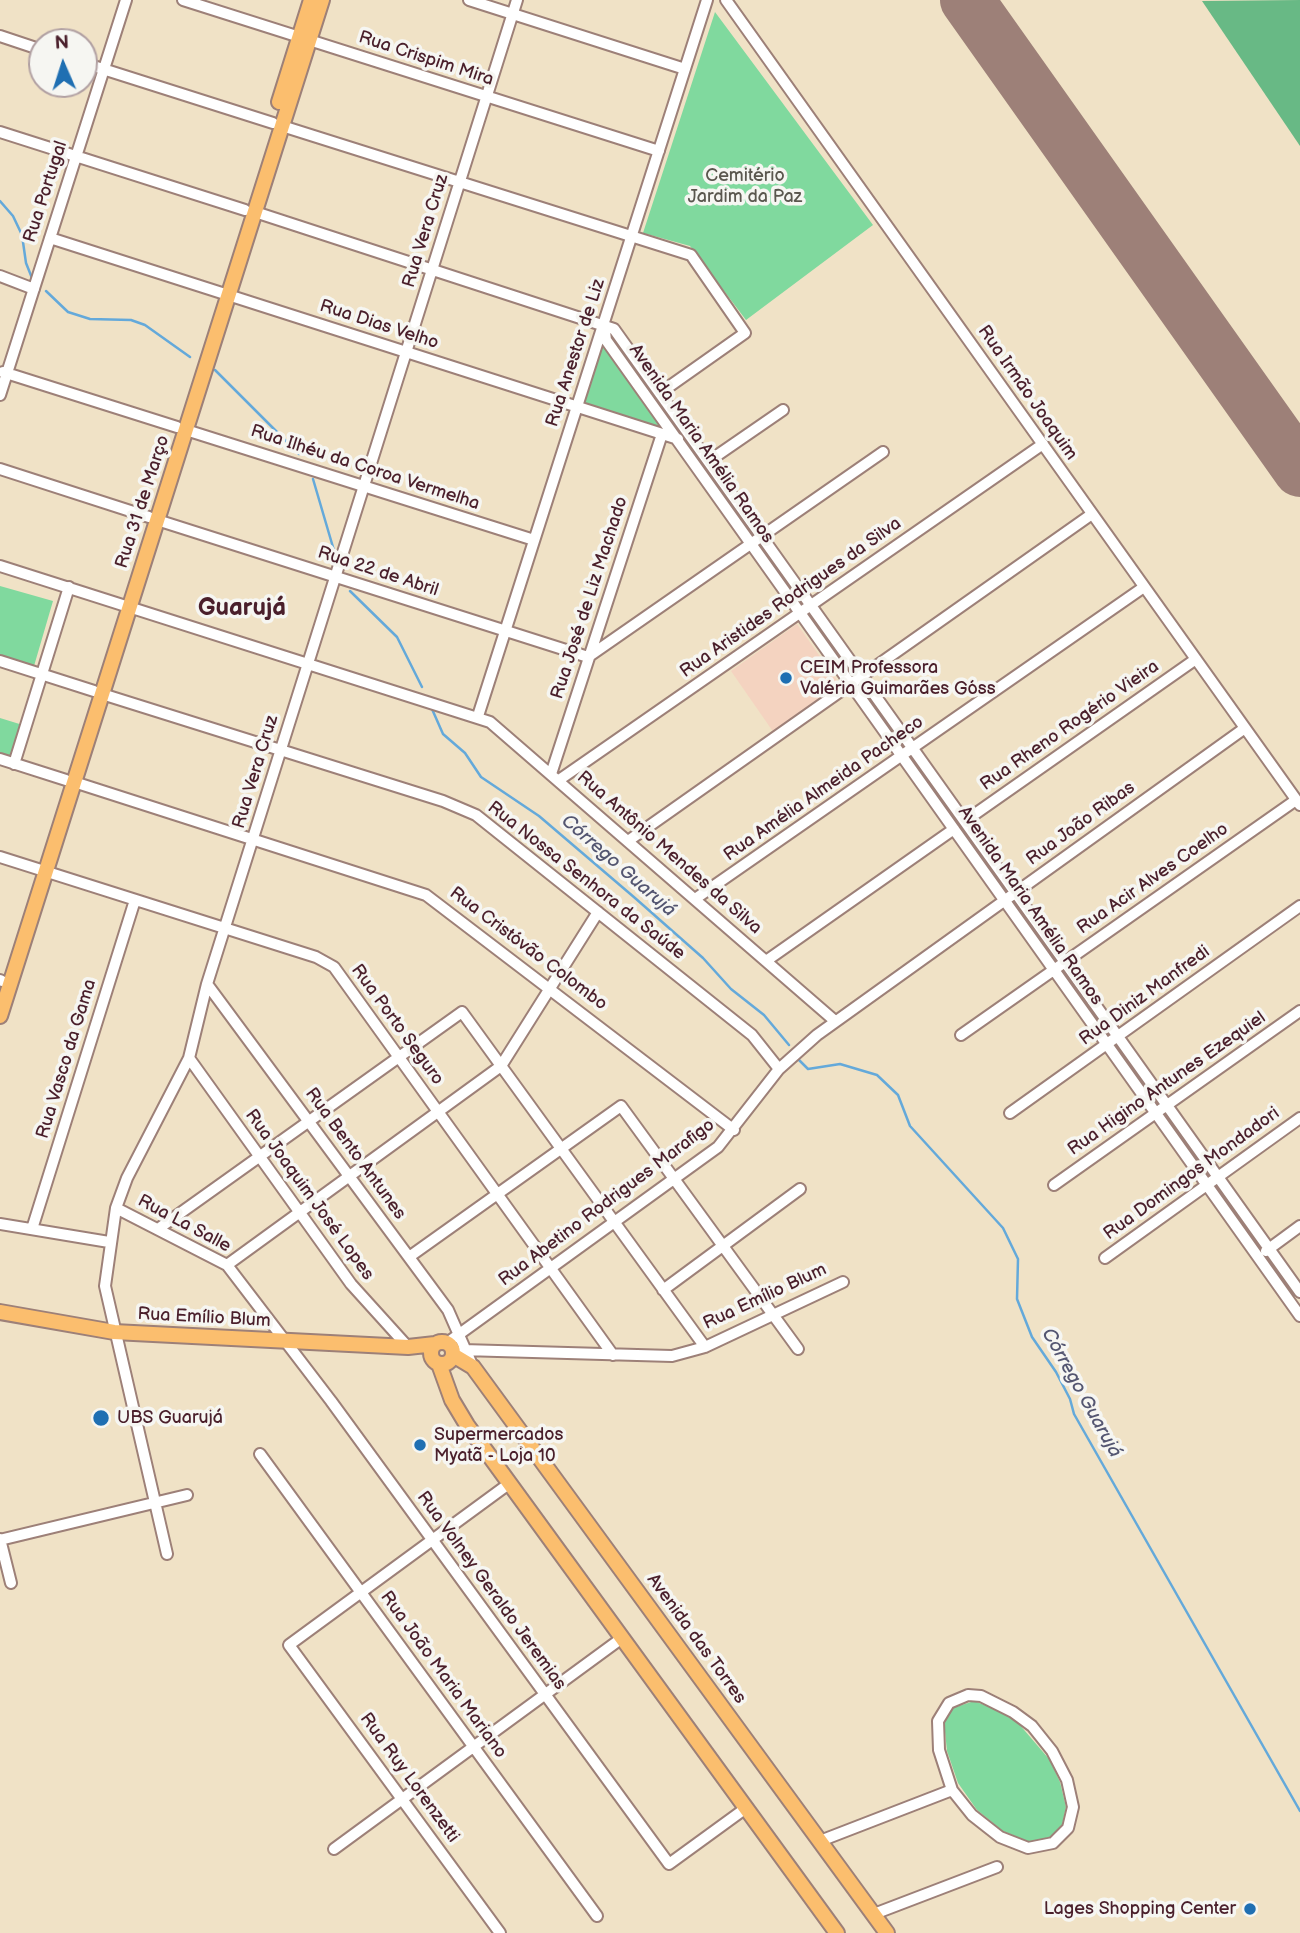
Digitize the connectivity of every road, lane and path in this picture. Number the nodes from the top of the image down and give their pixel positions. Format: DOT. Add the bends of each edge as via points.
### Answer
graph roads {
  1 [pos="125,0"];
  2 [pos="183,0"];
  3 [pos="312,0"];
  4 [pos="322,0"];
  5 [pos="469,0"];
  6 [pos="517,0"];
  7 [pos="707,0"];
  8 [pos="726,0"];
  9 [pos="512,14"];
  10 [pos="0,36"];
  11 [pos="304,39"];
  12 [pos="28,45"];
  13 [pos="98,67"];
  14 [pos="104,69"];
  15 [pos="685,69"];
  16 [pos="486,96"];
  17 [pos="277,124"];
  18 [pos="0,132"];
  19 [pos="659,151"];
  20 [pos="76,156"];
  21 [pos="459,182"];
  22 [pos="250,211"];
  23 [pos="631,236"];
  24 [pos="50,238"];
  25 [pos="432,269"];
  26 [pos="0,276"];
  27 [pos="34,289"];
  28 [pos="224,294"];
  29 [pos="604,323"];
  30 [pos="406,352"];
  31 [pos="3,372"];
  32 [pos="660,393"];
  33 [pos="0,395"];
  34 [pos="577,407"];
  35 [pos="783,410"];
  36 [pos="181,429"];
  37 [pos="662,434"];
  38 [pos="676,438"];
  39 [pos="1042,444"];
  40 [pos="697,445"];
  41 [pos="883,452"];
  42 [pos="709,461"];
  43 [pos="0,469"];
  44 [pos="364,486"];
  45 [pos="1093,514"];
  46 [pos="153,518"];
  47 [pos="762,536"];
  48 [pos="534,540"];
  49 [pos="751,544"];
  50 [pos="0,566"];
  51 [pos="335,576"];
  52 [pos="69,587"];
  53 [pos="1144,587"];
  54 [pos="125,605"];
  55 [pos="811,605"];
  56 [pos="800,613"];
  57 [pos="505,631"];
  58 [pos="588,657"];
  59 [pos="1196,659"];
  60 [pos="0,662"];
  61 [pos="308,663"];
  62 [pos="42,675"];
  63 [pos="862,676"];
  64 [pos="850,684"];
  65 [pos="98,692"];
  66 [pos="478,716"];
  67 [pos="1245,728"];
  68 [pos="913,748"];
  69 [pos="281,750"];
  70 [pos="902,756"];
  71 [pos="0,759"];
  72 [pos="15,764"];
  73 [pos="555,777"];
  74 [pos="70,781"];
  75 [pos="1298,803"];
  76 [pos="965,821"];
  77 [pos="954,829"];
  78 [pos="253,839"];
  79 [pos="628,841"];
  80 [pos="0,858"];
  81 [pos="42,870"];
  82 [pos="1015,892"];
  83 [pos="695,899"];
  84 [pos="135,900"];
  85 [pos="1004,900"];
  86 [pos="1300,906"];
  87 [pos="598,912"];
  88 [pos="225,928"];
  89 [pos="766,961"];
  90 [pos="1065,962"];
  91 [pos="1054,970"];
  92 [pos="1,983"];
  93 [pos="207,984"];
  94 [pos="550,988"];
  95 [pos="1300,1011"];
  96 [pos="0,1016"];
  97 [pos="835,1021"];
  98 [pos="961,1035"];
  99 [pos="1118,1036"];
  100 [pos="1107,1044"];
  101 [pos="399,1056"];
  102 [pos="188,1058"];
  103 [pos="501,1066"];
  104 [pos="779,1069"];
  105 [pos="1167,1105"];
  106 [pos="438,1112"];
  107 [pos="1010,1113"];
  108 [pos="1156,1113"];
  109 [pos="1300,1118"];
  110 [pos="309,1121"];
  111 [pos="734,1130"];
  112 [pos="561,1149"];
  113 [pos="259,1157"];
  114 [pos="349,1176"];
  115 [pos="1218,1177"];
  116 [pos="673,1178"];
  117 [pos="1054,1185"];
  118 [pos="1207,1185"];
  119 [pos="800,1189"];
  120 [pos="497,1194"];
  121 [pos="116,1208"];
  122 [pos="299,1213"];
  123 [pos="613,1221"];
  124 [pos="0,1224"];
  125 [pos="1300,1226"];
  126 [pos="32,1229"];
  127 [pos="158,1229"];
  128 [pos="109,1242"];
  129 [pos="723,1246"];
  130 [pos="1269,1248"];
  131 [pos="1258,1256"];
  132 [pos="409,1257"];
  133 [pos="1105,1258"];
  134 [pos="227,1265"];
  135 [pos="549,1267"];
  136 [pos="844,1282"];
  137 [pos="663,1290"];
  138 [pos="1300,1292"];
  139 [pos="0,1312"];
  140 [pos="773,1315"];
  141 [pos="1300,1316"];
  142 [pos="114,1332"];
  143 [pos="283,1341"];
  144 [pos="705,1347"];
  145 [pos="408,1348"];
  146 [pos="448,1349"];
  147 [pos="798,1349"];
  148 [pos="613,1355"];
  149 [pos="260,1454"];
  150 [pos="510,1483"];
  151 [pos="187,1495"];
  152 [pos="154,1503"];
  153 [pos="0,1540"];
  154 [pos="432,1540"];
  155 [pos="167,1554"];
  156 [pos="11,1583"];
  157 [pos="361,1592"];
  158 [pos="622,1638"];
  159 [pos="545,1694"];
  160 [pos="473,1747"];
  161 [pos="952,1790"];
  162 [pos="402,1799"];
  163 [pos="746,1808"];
  164 [pos="820,1842"];
  165 [pos="334,1849"];
  166 [pos="997,1867"];
  167 [pos="874,1914"];
  168 [pos="597,1916"];
  169 [pos="500,1933"];
  170 [pos="837,1933"];
  171 [pos="887,1933"];
  1 -- 14 [label="street, Rua Portugal"];
  2 -- 11 [label="street, Rua Crispim Mira"];
  3 -- 11 [label="main road, Rua 31 de Março"];
  4 -- 11 [label="main road, Rua 31 de Março"];
  5 -- 9 [label="street"];
  6 -- 9 [label="street, Rua Vera Cruz"];
  7 -- 15 [label="street, Rua Anestor de Liz"];
  8 -- 39 [label="street, Rua Irmão Joaquim"];
  9 -- 15 [label="street"];
  9 -- 16 [label="street, Rua Vera Cruz"];
  10 -- 12 [label="street"];
  11 -- 16 [label="street, Rua Crispim Mira"];
  11 -- 17 [label="main road, Rua 31 de Março"];
  13 -- 14 [label="street"];
  14 -- 17 [label="street"];
  14 -- 20 [label="street, Rua Portugal"];
  15 -- 19 [label="street, Rua Anestor de Liz"];
  16 -- 19 [label="street, Rua Crispim Mira"];
  16 -- 21 [label="street, Rua Vera Cruz"];
  17 -- 21 [label="street"];
  17 -- 22 [label="main road, Rua 31 de Março"];
  18 -- 20 [label="street"];
  19 -- 23 [label="street, Rua Anestor de Liz"];
  20 -- 22 [label="street"];
  20 -- 24 [label="street, Rua Portugal"];
  21 -- 23 [label="street"];
  21 -- 25 [label="street, Rua Vera Cruz"];
  22 -- 25 [label="street"];
  22 -- 28 [label="main road, Rua 31 de Março"];
  23 -- 29 [label="street, Rua Anestor de Liz"];
  23 -- 32 [label="street" via="691,255 745,333"];
  24 -- 27 [label="street, Rua Portugal"];
  24 -- 28 [label="street, Rua Dias Velho"];
  25 -- 29 [label="street"];
  25 -- 30 [label="street, Rua Vera Cruz"];
  26 -- 27 [label="street"];
  27 -- 31 [label="street, Rua Portugal"];
  28 -- 30 [label="street, Rua Dias Velho"];
  28 -- 36 [label="main road, Rua 31 de Março"];
  29 -- 32 [label="street, Avenida Maria Amélia Ramos" via="614,329"];
  29 -- 34 [label="street, Rua Anestor de Liz"];
  29 -- 38 [label="street, Avenida Maria Amélia Ramos" via="606,340"];
  30 -- 34 [label="street, Rua Dias Velho"];
  30 -- 44 [label="street, Rua Vera Cruz"];
  31 -- 33 [label="street, Rua Portugal"];
  31 -- 36 [label="street, Rua Ilhéu da Coroa Vermelha"];
  32 -- 40 [label="street, Avenida Maria Amélia Ramos"];
  34 -- 37 [label="street, Rua Dias Velho"];
  34 -- 48 [label="street, Rua Anestor de Liz"];
  35 -- 42 [label="street"];
  36 -- 44 [label="street, Rua Ilhéu da Coroa Vermelha"];
  36 -- 46 [label="main road, Rua 31 de Março"];
  37 -- 38 [label="street, Rua Dias Velho"];
  37 -- 58 [label="street, Rua José de Liz Machado"];
  38 -- 40 [label="street, Rua Dias Velho"];
  38 -- 49 [label="street, Avenida Maria Amélia Ramos"];
  39 -- 45 [label="street, Rua Irmão Joaquim"];
  39 -- 55 [label="street, Rua Aristides Rodrigues da Silva"];
  40 -- 42 [label="street, Avenida Maria Amélia Ramos"];
  41 -- 47 [label="street"];
  42 -- 47 [label="street, Avenida Maria Amélia Ramos"];
  43 -- 46 [label="street, Rua 22 de Abril"];
  44 -- 48 [label="street, Rua Ilhéu da Coroa Vermelha"];
  44 -- 51 [label="street, Rua Vera Cruz"];
  45 -- 53 [label="street, Rua Irmão Joaquim"];
  45 -- 63 [label="street"];
  46 -- 51 [label="street, Rua 22 de Abril"];
  46 -- 54 [label="main road, Rua 31 de Março"];
  47 -- 49 [label="street"];
  47 -- 55 [label="street, Avenida Maria Amélia Ramos"];
  48 -- 57 [label="street, Rua Anestor de Liz"];
  49 -- 56 [label="street, Avenida Maria Amélia Ramos"];
  49 -- 58 [label="street"];
  50 -- 52 [label="street, Rua Antônio Mendes da Silva"];
  51 -- 57 [label="street, Rua 22 de Abril"];
  51 -- 61 [label="street, Rua Vera Cruz"];
  52 -- 54 [label="street, Rua Antônio Mendes da Silva"];
  52 -- 62 [label="street"];
  53 -- 59 [label="street, Rua Irmão Joaquim"];
  53 -- 68 [label="street, Rua Amélia Almeida Pacheco"];
  54 -- 61 [label="street, Rua Antônio Mendes da Silva"];
  54 -- 65 [label="main road, Rua 31 de Março"];
  55 -- 56 [label="street, Rua Aristides Rodrigues da Silva"];
  55 -- 63 [label="street, Avenida Maria Amélia Ramos"];
  56 -- 64 [label="street, Avenida Maria Amélia Ramos"];
  56 -- 73 [label="street, Rua Aristides Rodrigues da Silva"];
  57 -- 58 [label="street, Rua 22 de Abril"];
  57 -- 66 [label="street, Rua Anestor de Liz"];
  58 -- 73 [label="street, Rua José de Liz Machado"];
  59 -- 67 [label="street, Rua Irmão Joaquim"];
  59 -- 76 [label="street, Rua Rheno Rogério Vieira"];
  60 -- 62 [label="street, Rua Nossa Senhora da Saúde"];
  61 -- 66 [label="street, Rua Antônio Mendes da Silva"];
  61 -- 69 [label="street, Rua Vera Cruz"];
  62 -- 65 [label="street, Rua Nossa Senhora da Saúde"];
  62 -- 72 [label="street"];
  63 -- 64 [label="street"];
  63 -- 68 [label="street, Avenida Maria Amélia Ramos"];
  64 -- 70 [label="street, Avenida Maria Amélia Ramos"];
  64 -- 79 [label="street"];
  65 -- 69 [label="street, Rua Nossa Senhora da Saúde"];
  65 -- 74 [label="main road, Rua 31 de Março"];
  66 -- 73 [label="street, Rua Antônio Mendes da Silva"];
  67 -- 75 [label="street, Rua Irmão Joaquim"];
  67 -- 82 [label="street, Rua João Ribas"];
  68 -- 70 [label="street, Rua Amélia Almeida Pacheco"];
  68 -- 76 [label="street, Avenida Maria Amélia Ramos"];
  69 -- 78 [label="street, Rua Vera Cruz"];
  69 -- 87 [label="street, Rua Nossa Senhora da Saúde" via="468,811"];
  70 -- 77 [label="street, Avenida Maria Amélia Ramos"];
  70 -- 83 [label="street, Rua Amélia Almeida Pacheco"];
  71 -- 72 [label="street, Rua Cristóvão Colombo"];
  72 -- 74 [label="street, Rua Cristóvão Colombo"];
  73 -- 79 [label="street, Rua Antônio Mendes da Silva"];
  74 -- 78 [label="street, Rua Cristóvão Colombo"];
  74 -- 81 [label="main road, Rua 31 de Março"];
  75 -- 90 [label="street, Rua Acir Alves Coelho"];
  76 -- 82 [label="street, Avenida Maria Amélia Ramos"];
  77 -- 85 [label="street, Avenida Maria Amélia Ramos"];
  77 -- 89 [label="street"];
  78 -- 88 [label="street, Rua Vera Cruz"];
  78 -- 94 [label="street, Rua Cristóvão Colombo" via="426,895"];
  79 -- 83 [label="street, Rua Antônio Mendes da Silva"];
  80 -- 81 [label="street, Rua Porto Seguro"];
  81 -- 84 [label="street, Rua Porto Seguro"];
  81 -- 92 [label="main road, Rua 31 de Março"];
  81 -- 96 [label="main road, Rua 31 de Março"];
  82 -- 85 [label="street, Rua João Ribas"];
  82 -- 90 [label="street, Avenida Maria Amélia Ramos"];
  83 -- 89 [label="street, Rua Antônio Mendes da Silva"];
  84 -- 88 [label="street, Rua Porto Seguro"];
  84 -- 126 [label="street, Rua Vasco da Gama"];
  85 -- 91 [label="street, Avenida Maria Amélia Ramos"];
  85 -- 97 [label="street, Rua João Ribas"];
  86 -- 99 [label="street, Rua Diniz Manfredi"];
  87 -- 94 [label="street"];
  87 -- 104 [label="street, Rua Nossa Senhora da Saúde" via="752,1035"];
  88 -- 93 [label="street, Rua Vera Cruz"];
  88 -- 101 [label="street, Rua Porto Seguro" via="325,961 340,974"];
  89 -- 97 [label="street, Rua Antônio Mendes da Silva"];
  90 -- 91 [label="street, Rua Acir Alves Coelho"];
  90 -- 99 [label="street, Avenida Maria Amélia Ramos"];
  91 -- 98 [label="street, Rua Acir Alves Coelho"];
  91 -- 100 [label="street, Avenida Maria Amélia Ramos"];
  93 -- 102 [label="street, Rua Vera Cruz"];
  93 -- 110 [label="street, Rua Bento Antunes"];
  94 -- 103 [label="street"];
  94 -- 111 [label="street, Rua Cristóvão Colombo"];
  95 -- 105 [label="street, Rua Higino Antunes Ezequiel"];
  97 -- 104 [label="street, Rua Abetino Rodrigues Marafigo"];
  99 -- 100 [label="street, Rua Diniz Manfredi"];
  99 -- 105 [label="street, Avenida Maria Amélia Ramos"];
  100 -- 107 [label="street, Rua Diniz Manfredi"];
  100 -- 108 [label="street, Avenida Maria Amélia Ramos"];
  101 -- 103 [label="street" via="461,1012"];
  101 -- 106 [label="street, Rua Porto Seguro"];
  101 -- 110 [label="street"];
  102 -- 113 [label="street, Rua Joaquim José Lopes"];
  102 -- 121 [label="street, Rua Vera Cruz"];
  103 -- 106 [label="street"];
  103 -- 112 [label="street"];
  104 -- 111 [label="street, Rua Abetino Rodrigues Marafigo"];
  105 -- 108 [label="street, Rua Higino Antunes Ezequiel"];
  105 -- 115 [label="street, Avenida Maria Amélia Ramos"];
  106 -- 114 [label="street"];
  106 -- 120 [label="street, Rua Porto Seguro"];
  108 -- 117 [label="street, Rua Higino Antunes Ezequiel"];
  108 -- 118 [label="street, Avenida Maria Amélia Ramos"];
  109 -- 115 [label="street, Rua Domingos Mondadori"];
  110 -- 113 [label="street"];
  110 -- 114 [label="street, Rua Bento Antunes"];
  111 -- 116 [label="street, Rua Abetino Rodrigues Marafigo"];
  112 -- 116 [label="street" via="621,1106"];
  112 -- 120 [label="street"];
  112 -- 123 [label="street"];
  113 -- 122 [label="street, Rua Joaquim José Lopes"];
  113 -- 127 [label="street"];
  114 -- 122 [label="street"];
  114 -- 132 [label="street, Rua Bento Antunes"];
  115 -- 118 [label="street, Rua Domingos Mondadori"];
  115 -- 130 [label="street, Avenida Maria Amélia Ramos"];
  116 -- 123 [label="street, Rua Abetino Rodrigues Marafigo"];
  116 -- 129 [label="street"];
  118 -- 131 [label="street, Avenida Maria Amélia Ramos"];
  118 -- 133 [label="street, Rua Domingos Mondadori"];
  119 -- 129 [label="street"];
  120 -- 132 [label="street"];
  120 -- 135 [label="street, Rua Porto Seguro"];
  121 -- 127 [label="street, Rua La Salle"];
  121 -- 128 [label="street, Rua Vera Cruz"];
  122 -- 134 [label="street"];
  122 -- 145 [label="street, Rua Joaquim José Lopes" via="351,1284"];
  123 -- 135 [label="street, Rua Abetino Rodrigues Marafigo"];
  123 -- 137 [label="street"];
  124 -- 126 [label="street"];
  125 -- 130 [label="street"];
  126 -- 128 [label="street"];
  127 -- 134 [label="street, Rua La Salle"];
  128 -- 142 [label="street, Rua Vera Cruz" via="105,1286"];
  129 -- 137 [label="street"];
  129 -- 140 [label="street"];
  130 -- 131 [label="street"];
  130 -- 138 [label="street, Avenida Maria Amélia Ramos"];
  131 -- 141 [label="street, Avenida Maria Amélia Ramos"];
  132 -- 146 [label="street, Rua Bento Antunes" via="448,1310"];
  134 -- 143 [label="street, Rua La Salle"];
  135 -- 146 [label="street, Rua Abetino Rodrigues Marafigo"];
  135 -- 148 [label="street, Rua Porto Seguro"];
  136 -- 140 [label="street, Rua Emílio Blum"];
  137 -- 144 [label="street"];
  139 -- 142 [label="main road, Rua Emílio Blum"];
  140 -- 144 [label="street, Rua Emílio Blum"];
  140 -- 147 [label="street"];
  142 -- 143 [label="main road, Rua Emílio Blum"];
  142 -- 152 [label="street, Rua Vera Cruz"];
  143 -- 145 [label="main road, Rua Emílio Blum"];
  143 -- 154 [label="street, Rua Volney Geraldo Jeremias"];
  144 -- 148 [label="street, Rua Emílio Blum" via="672,1356"];
  145 -- 146 [label="main road, Rua Emílio Blum"];
  146 -- 148 [label="street, Rua Emílio Blum"];
  146 -- 150 [label="main road" via="459,1412"];
  146 -- 164 [label="main road, Avenida das Torres" via="473,1367"];
  149 -- 157 [label="street, Rua João Maria Mariano"];
  150 -- 154 [label="street"];
  150 -- 158 [label="main road"];
  151 -- 152 [label="street"];
  152 -- 153 [label="street"];
  152 -- 155 [label="street, Rua Vera Cruz"];
  153 -- 156 [label="street"];
  154 -- 157 [label="street"];
  154 -- 159 [label="street, Rua Volney Geraldo Jeremias"];
  157 -- 160 [label="street, Rua João Maria Mariano"];
  157 -- 162 [label="street, Rua Ruy Lorenzetti" via="289,1645"];
  158 -- 159 [label="street"];
  158 -- 163 [label="main road"];
  159 -- 160 [label="street"];
  159 -- 163 [label="street, Rua Volney Geraldo Jeremias" via="669,1864"];
  160 -- 162 [label="street"];
  160 -- 168 [label="street, Rua João Maria Mariano"];
  161 -- 161 [label="street" via="981,1823 1021,1847 1034,1849 1053,1843 1071,1821 1070,1793 1052,1751 1023,1719 981,1696 954,1699 937,1721 939,1750"];
  161 -- 164 [label="street"];
  162 -- 165 [label="street"];
  162 -- 169 [label="street, Rua Ruy Lorenzetti"];
  163 -- 170 [label="main road"];
  164 -- 167 [label="main road, Avenida das Torres"];
  166 -- 167 [label="street"];
  167 -- 171 [label="main road, Avenida das Torres"];
}
